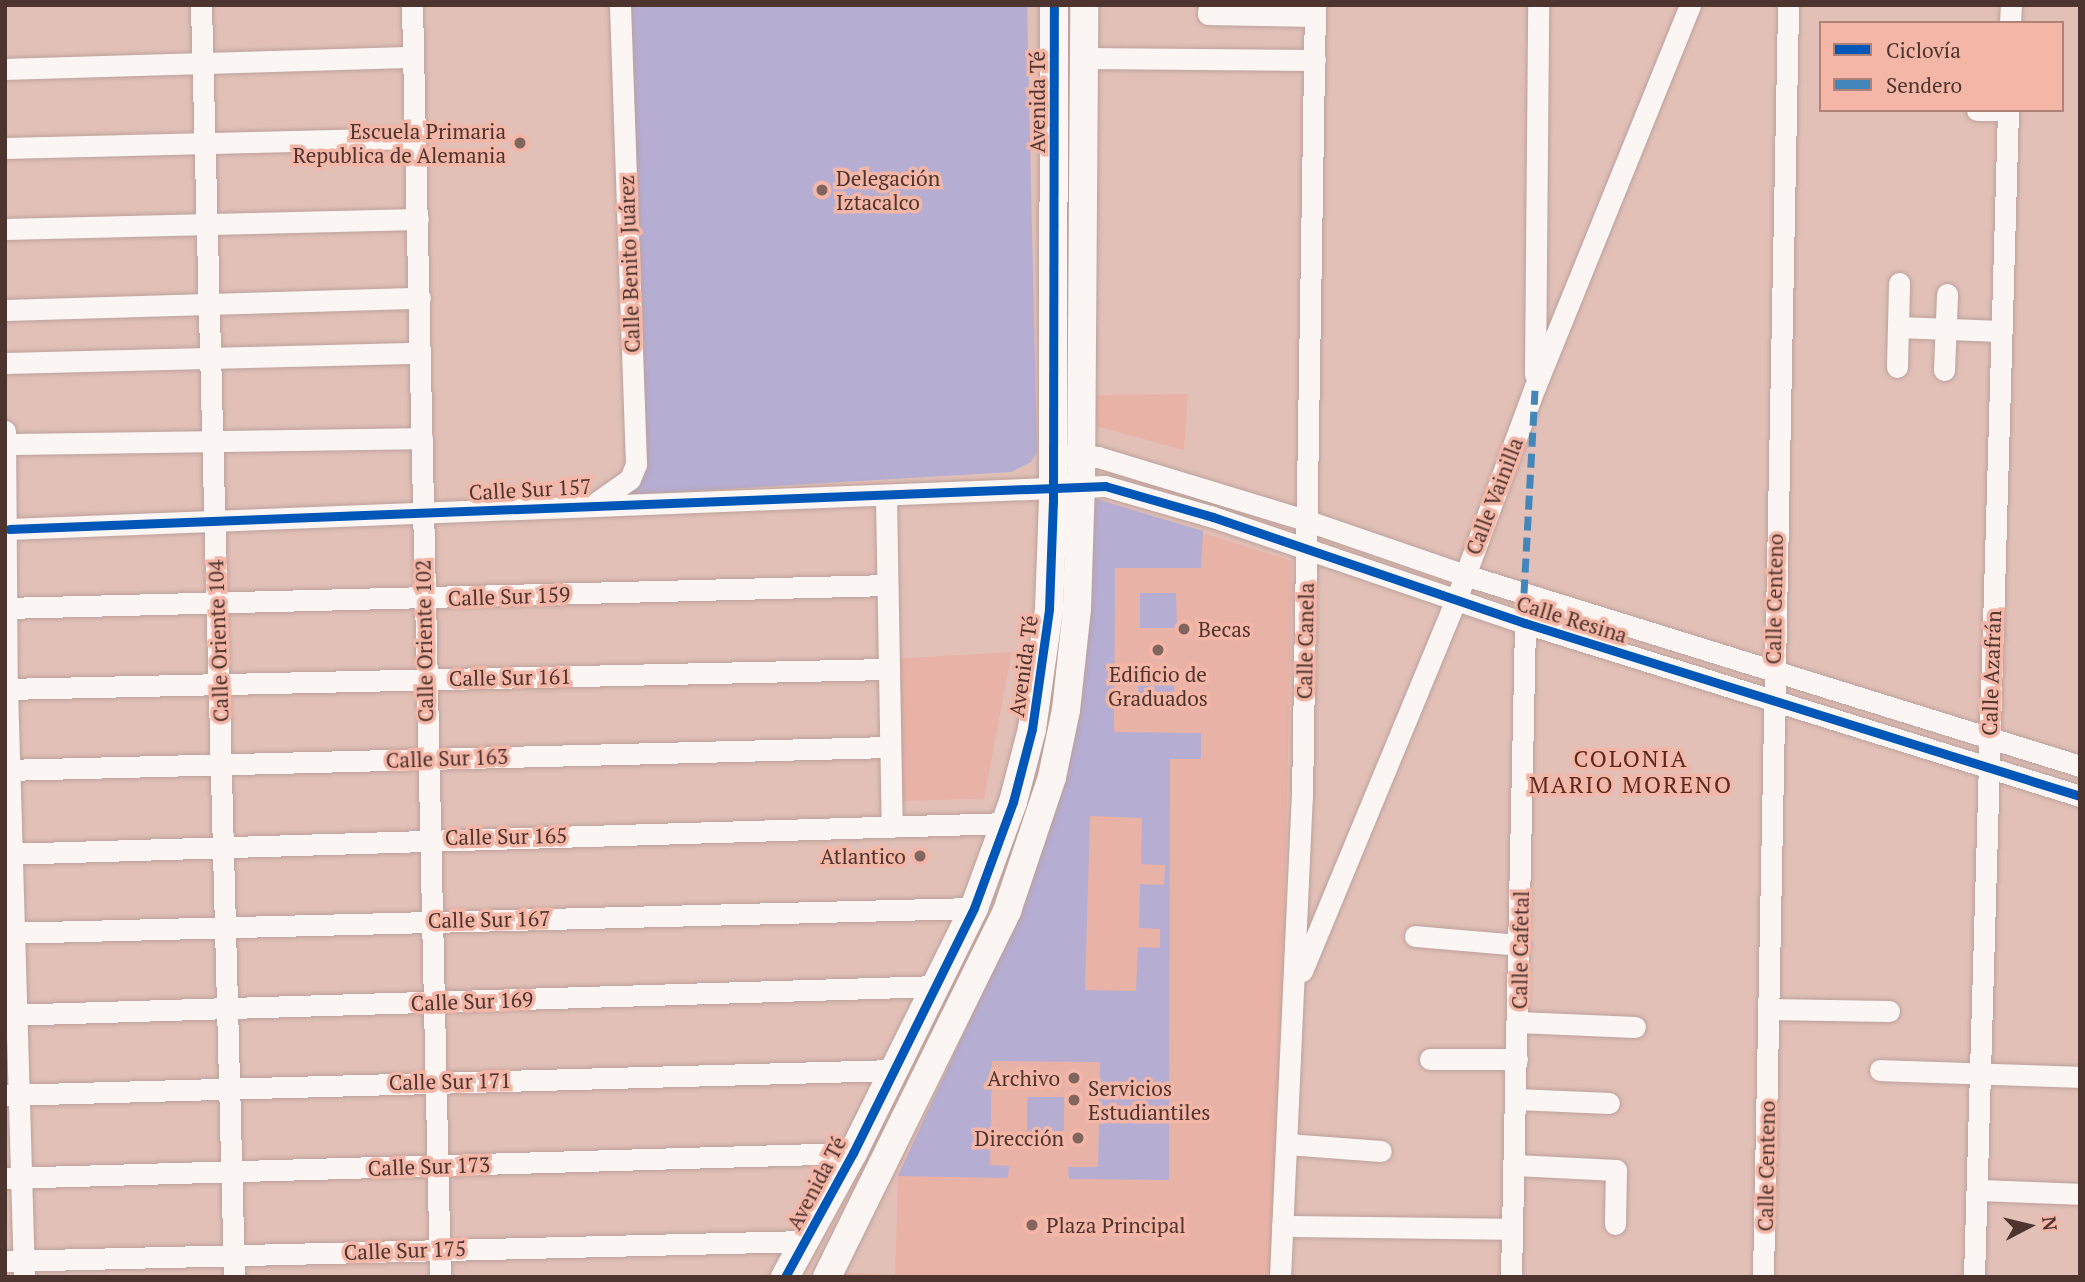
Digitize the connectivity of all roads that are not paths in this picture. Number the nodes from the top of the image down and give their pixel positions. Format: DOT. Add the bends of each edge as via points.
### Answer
graph roads {
  1 [pos="201,5"];
  2 [pos="412,5"];
  3 [pos="620,5"];
  4 [pos="1054,5"];
  5 [pos="1084,5"];
  6 [pos="1538,5"];
  7 [pos="1690,5"];
  8 [pos="1788,5"];
  9 [pos="1208,10"];
  10 [pos="1315,10"];
  11 [pos="413,57"];
  12 [pos="1084,58"];
  13 [pos="1315,60"];
  14 [pos="202,64"];
  15 [pos="5,69"];
  16 [pos="2008,112"];
  17 [pos="416,138"];
  18 [pos="205,142"];
  19 [pos="5,148"];
  20 [pos="418,219"];
  21 [pos="207,223"];
  22 [pos="5,229"];
  23 [pos="1899,283"];
  24 [pos="1947,294"];
  25 [pos="420,298"];
  26 [pos="210,303"];
  27 [pos="5,310"];
  28 [pos="1898,327"];
  29 [pos="1946,330"];
  30 [pos="2001,331"];
  31 [pos="420,354"];
  32 [pos="210,357"];
  33 [pos="5,363"];
  34 [pos="1897,367"];
  35 [pos="1944,370"];
  36 [pos="1535,387"];
  37 [pos="5,431"];
  38 [pos="422,438"];
  39 [pos="213,443"];
  40 [pos="6,444"];
  41 [pos="1081,454"];
  42 [pos="1053,456"];
  43 [pos="6,472"];
  44 [pos="1067,486"];
  45 [pos="886,497"];
  46 [pos="596,502"];
  47 [pos="421,513"];
  48 [pos="1308,521"];
  49 [pos="215,522"];
  50 [pos="9,529"];
  51 [pos="1306,549"];
  52 [pos="6,552"];
  53 [pos="1465,575"];
  54 [pos="887,585"];
  55 [pos="423,598"];
  56 [pos="1456,600"];
  57 [pos="216,603"];
  58 [pos="5,608"];
  59 [pos="1525,623"];
  60 [pos="6,633"];
  61 [pos="888,669"];
  62 [pos="1773,670"];
  63 [pos="425,679"];
  64 [pos="218,684"];
  65 [pos="6,689"];
  66 [pos="1772,697"];
  67 [pos="1989,738"];
  68 [pos="889,747"];
  69 [pos="426,758"];
  70 [pos="1988,764"];
  71 [pos="221,765"];
  72 [pos="2080,766"];
  73 [pos="7,770"];
  74 [pos="2080,796"];
  75 [pos="1006,823"];
  76 [pos="892,827"];
  77 [pos="429,838"];
  78 [pos="223,844"];
  79 [pos="9,853"];
  80 [pos="974,908"];
  81 [pos="431,920"];
  82 [pos="225,927"];
  83 [pos="10,932"];
  84 [pos="1415,936"];
  85 [pos="1520,945"];
  86 [pos="938,986"];
  87 [pos="1296,986"];
  88 [pos="433,1003"];
  89 [pos="228,1007"];
  90 [pos="1769,1010"];
  91 [pos="1889,1011"];
  92 [pos="11,1015"];
  93 [pos="1518,1023"];
  94 [pos="1635,1027"];
  95 [pos="1430,1059"];
  96 [pos="1517,1059"];
  97 [pos="895,1070"];
  98 [pos="1880,1070"];
  99 [pos="1982,1074"];
  100 [pos="2080,1076"];
  101 [pos="436,1081"];
  102 [pos="230,1086"];
  103 [pos="12,1095"];
  104 [pos="1516,1100"];
  105 [pos="1609,1103"];
  106 [pos="1287,1144"];
  107 [pos="1381,1151"];
  108 [pos="853,1153"];
  109 [pos="1514,1165"];
  110 [pos="436,1166"];
  111 [pos="231,1172"];
  112 [pos="14,1177"];
  113 [pos="1977,1190"];
  114 [pos="2080,1194"];
  115 [pos="1615,1224"];
  116 [pos="1282,1226"];
  117 [pos="1512,1229"];
  118 [pos="804,1241"];
  119 [pos="439,1249"];
  120 [pos="234,1254"];
  121 [pos="18,1266"];
  122 [pos="234,1277"];
  123 [pos="440,1277"];
  124 [pos="785,1277"];
  125 [pos="827,1277"];
  126 [pos="1280,1277"];
  127 [pos="1511,1277"];
  128 [pos="1763,1277"];
  129 [pos="1974,1277"];
  1 -- 14 [label="street, Calle Oriente 104"];
  2 -- 11 [label="street, Calle Oriente 102"];
  3 -- 46 [label="street, Calle Benito Juárez" via="636,464 630,479"];
  4 -- 42 [label="main road, Avenida Té"];
  5 -- 12 [label="main road, Avenida Té"];
  6 -- 36 [label="street"];
  7 -- 36 [label="street, Calle Vainilla"];
  8 -- 62 [label="street, Calle Centeno"];
  9 -- 10 [label="street"];
  10 -- 13 [label="street, Calle Canela"];
  11 -- 14 [label="street"];
  11 -- 17 [label="street, Calle Oriente 102"];
  12 -- 13 [label="street"];
  12 -- 41 [label="main road, Avenida Té"];
  13 -- 48 [label="street, Calle Canela"];
  14 -- 15 [label="street"];
  14 -- 18 [label="street, Calle Oriente 104"];
  16 -- 30 [label="street, Calle Azafrán"];
  17 -- 18 [label="street"];
  17 -- 20 [label="street, Calle Oriente 102"];
  18 -- 19 [label="street"];
  18 -- 21 [label="street, Calle Oriente 104"];
  20 -- 21 [label="street"];
  20 -- 25 [label="street, Calle Oriente 102"];
  21 -- 22 [label="street"];
  21 -- 26 [label="street, Calle Oriente 104"];
  23 -- 28 [label="street"];
  24 -- 29 [label="street"];
  25 -- 26 [label="street"];
  25 -- 31 [label="street, Calle Oriente 102"];
  26 -- 27 [label="street"];
  26 -- 32 [label="street, Calle Oriente 104"];
  28 -- 29 [label="street"];
  28 -- 34 [label="street"];
  29 -- 30 [label="street"];
  29 -- 35 [label="street"];
  30 -- 67 [label="street, Calle Azafrán"];
  31 -- 32 [label="street"];
  31 -- 38 [label="street, Calle Oriente 102"];
  32 -- 33 [label="street"];
  32 -- 39 [label="street, Calle Oriente 104"];
  36 -- 53 [label="street, Calle Vainilla"];
  37 -- 40 [label="street"];
  38 -- 39 [label="street"];
  38 -- 47 [label="street, Calle Oriente 102"];
  39 -- 40 [label="street"];
  39 -- 49 [label="street, Calle Oriente 104"];
  40 -- 43 [label="street"];
  41 -- 42 [label="street, Calle Resina"];
  41 -- 44 [label="main road, Avenida Té"];
  41 -- 48 [label="street, Calle Resina"];
  42 -- 44 [label="main road, Avenida Té"];
  43 -- 50 [label="street"];
  44 -- 45 [label="street, Calle Sur 157"];
  44 -- 51 [label="street, Calle Resina" via="1105,485"];
  44 -- 75 [label="main road, Avenida Té" via="1036,708"];
  44 -- 125 [label="main road, Avenida Té" via="1077,608 1066,710 1033,838 972,990"];
  45 -- 46 [label="street, Calle Sur 157"];
  45 -- 54 [label="street"];
  46 -- 47 [label="street, Calle Sur 157"];
  47 -- 49 [label="street, Calle Sur 157"];
  47 -- 55 [label="street, Calle Oriente 102"];
  48 -- 51 [label="street, Calle Canela"];
  48 -- 53 [label="street, Calle Resina"];
  49 -- 50 [label="street, Calle Sur 157"];
  49 -- 57 [label="street, Calle Oriente 104"];
  50 -- 52 [label="street"];
  51 -- 56 [label="street, Calle Resina"];
  51 -- 87 [label="street, Calle Canela"];
  52 -- 58 [label="street"];
  53 -- 56 [label="street, Calle Vainilla"];
  53 -- 62 [label="street, Calle Resina"];
  54 -- 55 [label="street, Calle Sur 159"];
  54 -- 61 [label="street"];
  55 -- 57 [label="street, Calle Sur 159"];
  55 -- 63 [label="street, Calle Oriente 102"];
  56 -- 59 [label="street, Calle Resina"];
  56 -- 87 [label="street, Calle Vainilla"];
  57 -- 58 [label="street, Calle Sur 159"];
  57 -- 64 [label="street, Calle Oriente 104"];
  58 -- 60 [label="street"];
  59 -- 66 [label="street, Calle Resina"];
  59 -- 85 [label="street, Calle Cafetal"];
  60 -- 65 [label="street"];
  61 -- 63 [label="street, Calle Sur 161"];
  61 -- 68 [label="street"];
  62 -- 66 [label="street, Calle Centeno"];
  62 -- 67 [label="street, Calle Resina"];
  63 -- 64 [label="street, Calle Sur 161"];
  63 -- 69 [label="street, Calle Oriente 102"];
  64 -- 65 [label="street, Calle Sur 161"];
  64 -- 71 [label="street, Calle Oriente 104"];
  65 -- 73 [label="street"];
  66 -- 70 [label="street, Calle Resina"];
  66 -- 90 [label="street, Calle Centeno"];
  67 -- 70 [label="street, Calle Azafrán"];
  67 -- 72 [label="street, Calle Resina"];
  68 -- 69 [label="street, Calle Sur 163"];
  68 -- 76 [label="street"];
  69 -- 71 [label="street, Calle Sur 163"];
  69 -- 77 [label="street, Calle Oriente 102"];
  70 -- 74 [label="street, Calle Resina"];
  70 -- 99 [label="street, Calle Azafrán"];
  71 -- 73 [label="street, Calle Sur 163"];
  71 -- 78 [label="street, Calle Oriente 104"];
  73 -- 79 [label="street"];
  75 -- 76 [label="street, Calle Sur 165"];
  75 -- 80 [label="main road, Avenida Té"];
  76 -- 77 [label="street, Calle Sur 165"];
  77 -- 78 [label="street, Calle Sur 165"];
  77 -- 81 [label="street, Calle Oriente 102"];
  78 -- 79 [label="street, Calle Sur 165"];
  78 -- 82 [label="street, Calle Oriente 104"];
  79 -- 83 [label="street"];
  80 -- 81 [label="street, Calle Sur 167"];
  80 -- 86 [label="main road, Avenida Té"];
  81 -- 82 [label="street, Calle Sur 167"];
  81 -- 88 [label="street, Calle Oriente 102"];
  82 -- 83 [label="street, Calle Sur 167"];
  82 -- 89 [label="street, Calle Oriente 104"];
  83 -- 92 [label="street"];
  84 -- 85 [label="street"];
  85 -- 93 [label="street, Calle Cafetal"];
  86 -- 88 [label="street, Calle Sur 169"];
  86 -- 97 [label="main road, Avenida Té"];
  87 -- 106 [label="street, Calle Canela"];
  88 -- 89 [label="street, Calle Sur 169"];
  88 -- 101 [label="street, Calle Oriente 102"];
  89 -- 92 [label="street, Calle Sur 169"];
  89 -- 102 [label="street, Calle Oriente 104"];
  90 -- 91 [label="street"];
  90 -- 128 [label="street, Calle Centeno"];
  92 -- 103 [label="street"];
  93 -- 94 [label="street"];
  93 -- 96 [label="street, Calle Cafetal"];
  95 -- 96 [label="street"];
  96 -- 104 [label="street, Calle Cafetal"];
  97 -- 101 [label="street, Calle Sur 171"];
  97 -- 108 [label="main road, Avenida Té"];
  98 -- 99 [label="street"];
  99 -- 100 [label="street"];
  99 -- 113 [label="street, Calle Azafrán"];
  101 -- 102 [label="street, Calle Sur 171"];
  101 -- 110 [label="street, Calle Oriente 102"];
  102 -- 103 [label="street, Calle Sur 171"];
  102 -- 111 [label="street, Calle Oriente 104"];
  103 -- 112 [label="street"];
  104 -- 105 [label="street"];
  104 -- 109 [label="street, Calle Cafetal"];
  106 -- 107 [label="street"];
  106 -- 116 [label="street, Calle Canela"];
  108 -- 110 [label="street, Calle Sur 173"];
  108 -- 118 [label="main road, Avenida Té"];
  109 -- 115 [label="street" via="1616,1170"];
  109 -- 117 [label="street, Calle Cafetal"];
  110 -- 111 [label="street, Calle Sur 173"];
  110 -- 119 [label="street, Calle Oriente 102"];
  111 -- 112 [label="street, Calle Sur 173"];
  111 -- 120 [label="street, Calle Oriente 104"];
  112 -- 121 [label="street"];
  113 -- 114 [label="street"];
  113 -- 129 [label="street, Calle Azafrán"];
  116 -- 117 [label="street"];
  116 -- 126 [label="street, Calle Canela"];
  117 -- 127 [label="street, Calle Cafetal"];
  118 -- 119 [label="street, Calle Sur 175"];
  118 -- 124 [label="main road, Avenida Té"];
  119 -- 120 [label="street, Calle Sur 175"];
  119 -- 123 [label="street, Calle Oriente 102"];
  120 -- 121 [label="street, Calle Sur 175"];
  120 -- 122 [label="street, Calle Oriente 104"];
}
